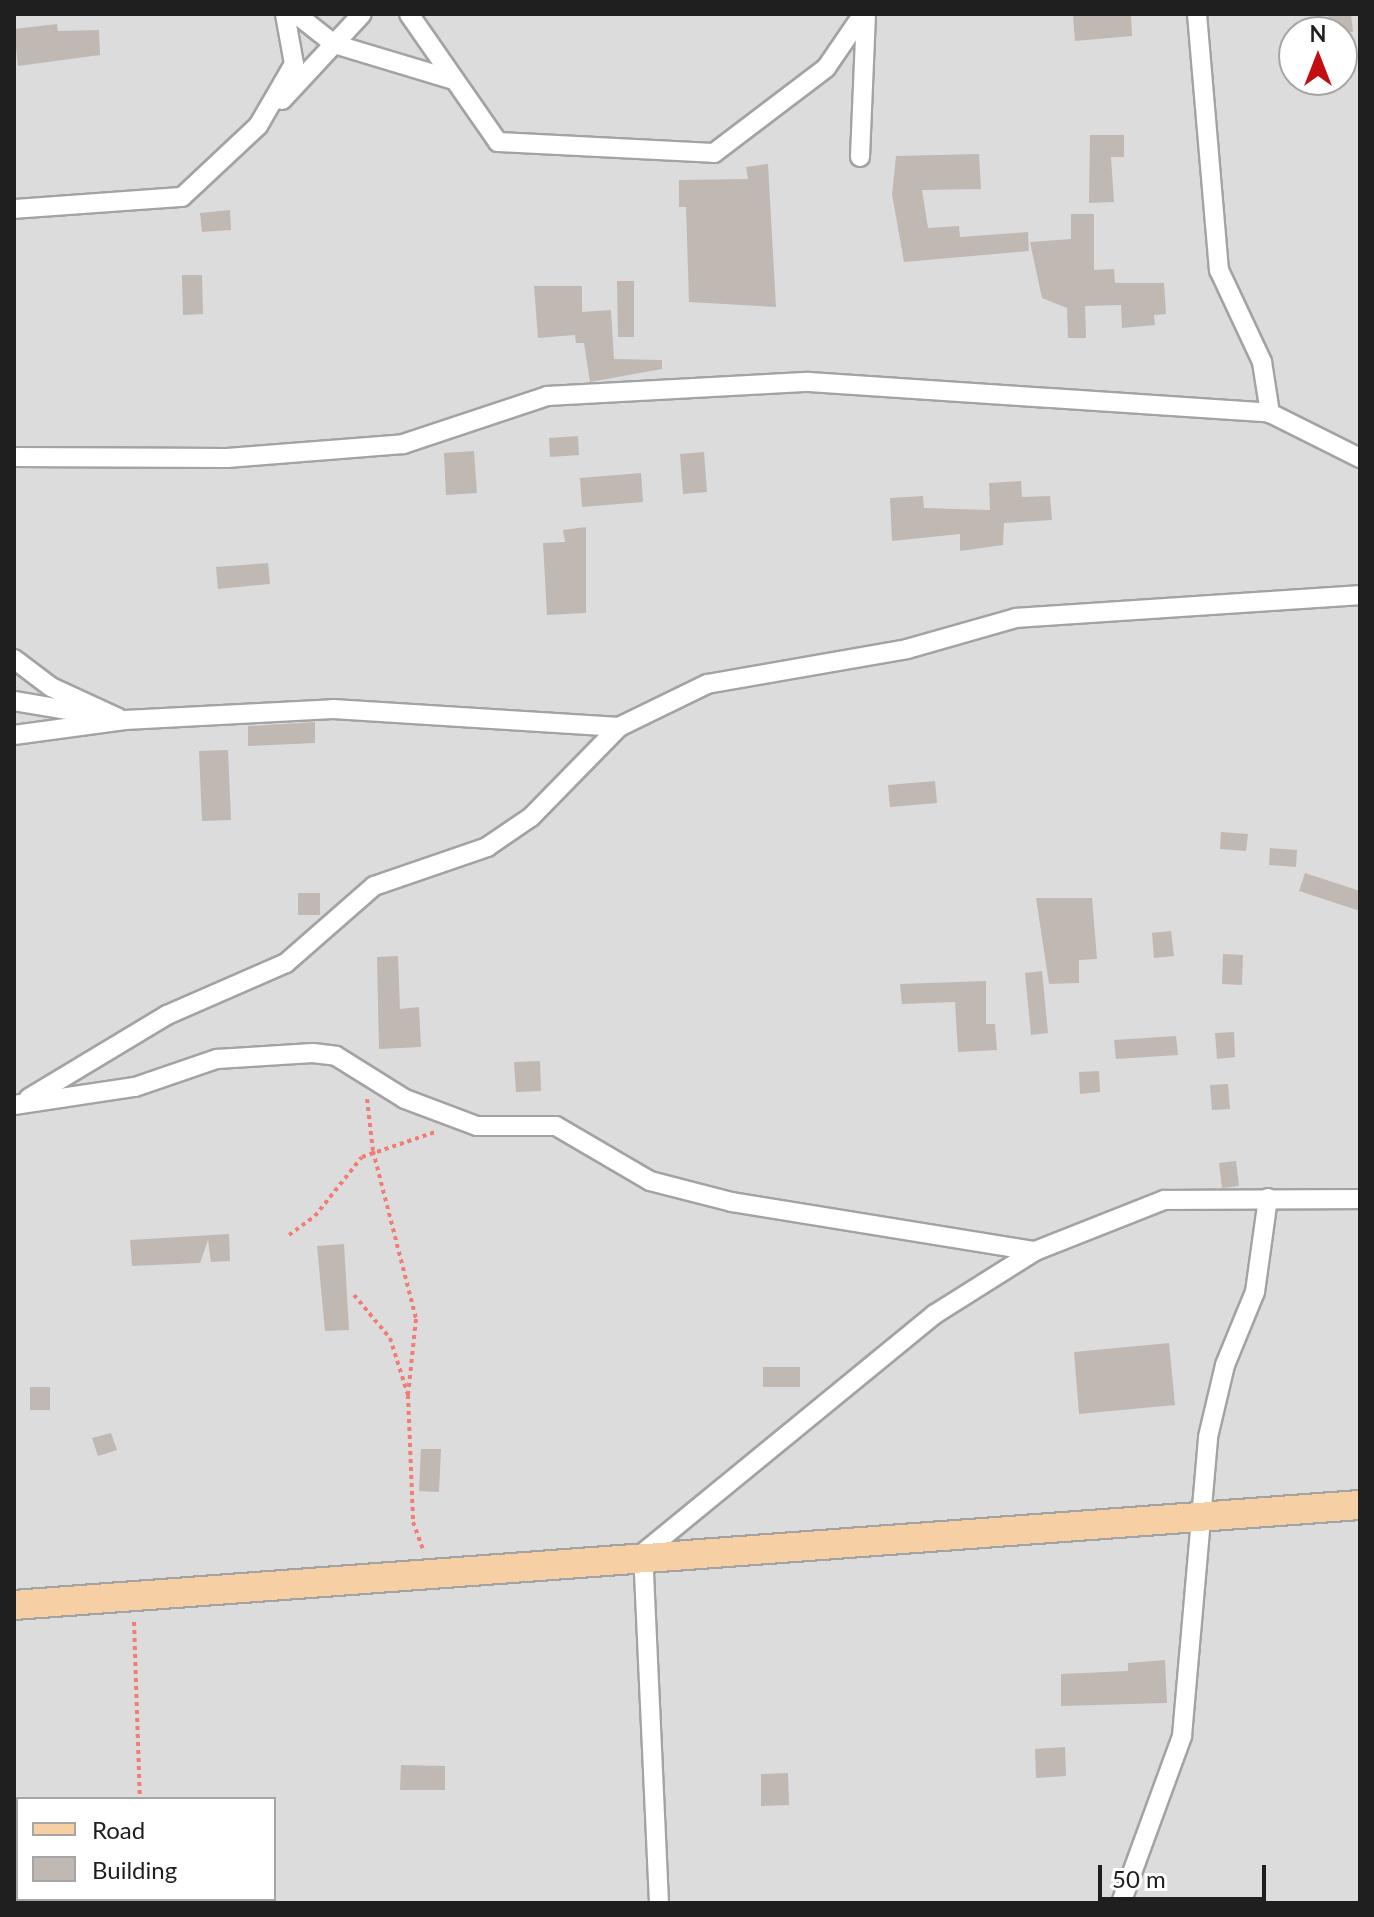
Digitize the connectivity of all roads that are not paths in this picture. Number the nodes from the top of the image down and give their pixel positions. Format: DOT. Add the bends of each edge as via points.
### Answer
graph roads {
  1 [pos="285,14"];
  2 [pos="296,14"];
  3 [pos="362,14"];
  4 [pos="409,14"];
  5 [pos="864,14"];
  6 [pos="1197,14"];
  7 [pos="334,44"];
  8 [pos="451,79"];
  9 [pos="258,126"];
  10 [pos="860,157"];
  11 [pos="14,209"];
  12 [pos="1270,413"];
  13 [pos="14,457"];
  14 [pos="1360,458"];
  15 [pos="1360,595"];
  16 [pos="14,659"];
  17 [pos="14,701"];
  18 [pos="125,720"];
  19 [pos="619,727"];
  20 [pos="14,735"];
  21 [pos="15,1106"];
  22 [pos="1268,1198"];
  23 [pos="1360,1199"];
  24 [pos="1035,1251"];
  25 [pos="1360,1505"];
  26 [pos="1199,1519"];
  27 [pos="643,1553"];
  28 [pos="14,1605"];
  29 [pos="659,1903"];
  30 [pos="1121,1903"];
  1 -- 9 [label="street" via="294,64"];
  2 -- 7 [label="street"];
  3 -- 7 [label="street"];
  4 -- 8 [label="street"];
  5 -- 8 [label="street" via="826,68 714,153 498,142"];
  5 -- 10 [label="street"];
  6 -- 12 [label="street" via="1219,270 1262,362"];
  7 -- 8 [label="street"];
  7 -- 9 [label="street"];
  9 -- 11 [label="street" via="182,197"];
  12 -- 13 [label="street" via="809,382 547,396 403,444 227,458"];
  12 -- 14 [label="street"];
  15 -- 19 [label="street" via="1016,618 907,649 707,684"];
  16 -- 18 [label="street" via="72,699"];
  17 -- 18 [label="street"];
  18 -- 19 [label="street" via="333,709"];
  18 -- 20 [label="street"];
  19 -- 21 [label="street" via="531,817 487,847 374,886 286,963 167,1015"];
  21 -- 24 [label="street" via="135,1087 217,1059 313,1053 359,1071 405,1099 477,1126 556,1126 624,1171 732,1202"];
  22 -- 23 [label="street"];
  22 -- 24 [label="street" via="1164,1200"];
  22 -- 26 [label="street" via="1255,1292 1215,1397"];
  24 -- 27 [label="street" via="935,1314"];
  25 -- 26 [label="main road"];
  26 -- 27 [label="main road"];
  26 -- 30 [label="street" via="1182,1736"];
  27 -- 28 [label="main road" via="133,1600"];
  27 -- 29 [label="street"];
}
